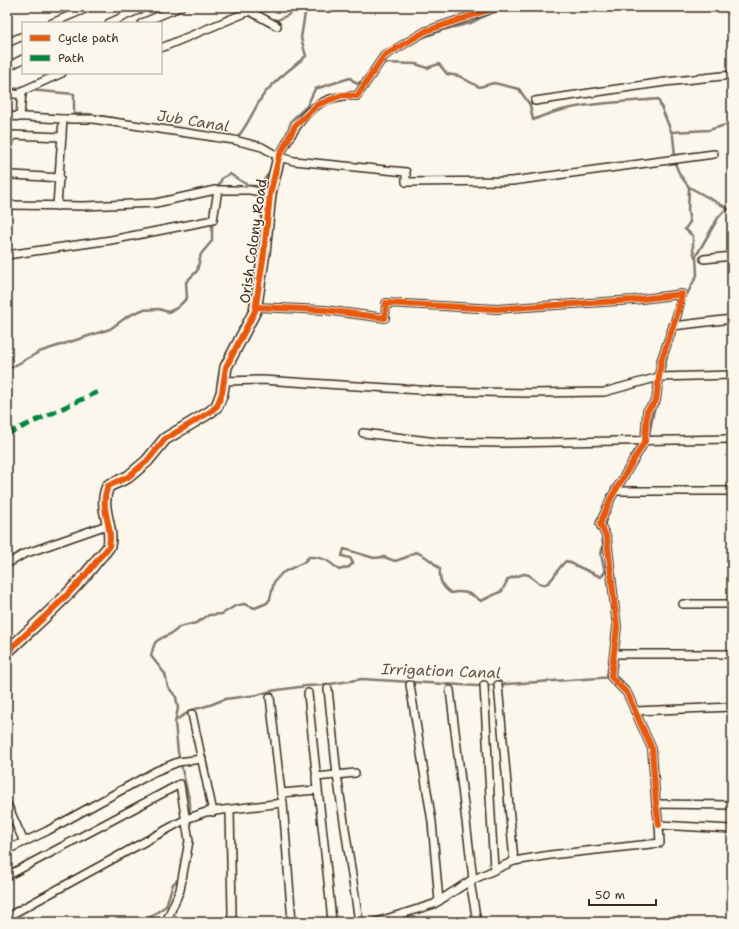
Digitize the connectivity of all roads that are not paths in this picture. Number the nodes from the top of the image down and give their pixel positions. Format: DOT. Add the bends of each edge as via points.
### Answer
graph roads {
  1 [pos="90,7"];
  2 [pos="145,7"];
  3 [pos="180,7"];
  4 [pos="242,7"];
  5 [pos="497,7"];
  6 [pos="250,11"];
  7 [pos="54,22"];
  8 [pos="111,22"];
  9 [pos="144,22"];
  10 [pos="277,26"];
  11 [pos="22,36"];
  12 [pos="7,43"];
  13 [pos="162,48"];
  14 [pos="22,60"];
  15 [pos="7,67"];
  16 [pos="60,74"];
  17 [pos="732,75"];
  18 [pos="7,94"];
  19 [pos="22,95"];
  20 [pos="535,101"];
  21 [pos="7,116"];
  22 [pos="20,117"];
  23 [pos="63,119"];
  24 [pos="62,137"];
  25 [pos="7,149"];
  26 [pos="714,154"];
  27 [pos="279,158"];
  28 [pos="14,175"];
  29 [pos="60,178"];
  30 [pos="218,190"];
  31 [pos="270,194"];
  32 [pos="7,205"];
  33 [pos="56,206"];
  34 [pos="7,255"];
  35 [pos="732,256"];
  36 [pos="704,259"];
  37 [pos="256,307"];
  38 [pos="732,319"];
  39 [pos="673,326"];
  40 [pos="732,375"];
  41 [pos="659,377"];
  42 [pos="224,381"];
  43 [pos="363,432"];
  44 [pos="732,440"];
  45 [pos="645,441"];
  46 [pos="615,491"];
  47 [pos="732,491"];
  48 [pos="107,525"];
  49 [pos="7,564"];
  50 [pos="683,604"];
  51 [pos="732,604"];
  52 [pos="7,652"];
  53 [pos="614,654"];
  54 [pos="732,654"];
  55 [pos="410,685"];
  56 [pos="484,685"];
  57 [pos="498,685"];
  58 [pos="328,689"];
  59 [pos="450,690"];
  60 [pos="308,693"];
  61 [pos="270,697"];
  62 [pos="732,707"];
  63 [pos="635,711"];
  64 [pos="192,714"];
  65 [pos="202,759"];
  66 [pos="355,773"];
  67 [pos="337,775"];
  68 [pos="316,778"];
  69 [pos="281,793"];
  70 [pos="283,803"];
  71 [pos="656,804"];
  72 [pos="732,804"];
  73 [pos="8,806"];
  74 [pos="230,810"];
  75 [pos="213,812"];
  76 [pos="186,819"];
  77 [pos="659,825"];
  78 [pos="732,829"];
  79 [pos="24,842"];
  80 [pos="7,850"];
  81 [pos="514,861"];
  82 [pos="494,870"];
  83 [pos="7,876"];
  84 [pos="471,880"];
  85 [pos="439,901"];
  86 [pos="7,917"];
  87 [pos="166,922"];
  88 [pos="231,922"];
  89 [pos="292,922"];
  90 [pos="332,922"];
  91 [pos="359,922"];
  92 [pos="376,922"];
  93 [pos="477,922"];
  1 -- 7 [label="street"];
  2 -- 8 [label="street"];
  3 -- 9 [label="street"];
  4 -- 6 [label="street"];
  5 -- 27 [label="street" via="426,31 384,56 357,96 342,95 316,105 295,126"];
  6 -- 10 [label="street"];
  6 -- 13 [label="street"];
  11 -- 12 [label="street"];
  14 -- 15 [label="street"];
  16 -- 19 [label="street" via="22,91"];
  17 -- 20 [label="street"];
  18 -- 19 [label="street"];
  19 -- 22 [label="street"];
  21 -- 22 [label="street"];
  22 -- 23 [label="street"];
  23 -- 24 [label="street"];
  23 -- 27 [label="street" via="92,119 192,133 262,147"];
  24 -- 25 [label="street" via="12,135"];
  24 -- 29 [label="street"];
  26 -- 27 [label="street" via="512,180 423,182 406,182 406,172"];
  27 -- 31 [label="street, Orish Colony Road"];
  28 -- 29 [label="street"];
  29 -- 33 [label="street"];
  30 -- 31 [label="street" via="250,190"];
  30 -- 33 [label="street" via="156,203"];
  30 -- 34 [label="street" via="213,220 111,240"];
  31 -- 37 [label="street, Orish Colony Road"];
  32 -- 33 [label="street"];
  35 -- 36 [label="street"];
  37 -- 39 [label="street" via="325,310 385,318 386,303 497,308 634,300 682,294"];
  37 -- 42 [label="street, Orish Colony Road" via="226,367"];
  38 -- 39 [label="street"];
  39 -- 41 [label="street" via="661,361"];
  40 -- 41 [label="street"];
  41 -- 42 [label="street" via="604,392 529,393 436,391 262,380"];
  41 -- 45 [label="street" via="656,401 648,411"];
  42 -- 48 [label="street, Orish Colony Road" via="217,406 165,439 147,461 128,477 108,486 104,496"];
  43 -- 45 [label="street" via="437,442"];
  44 -- 45 [label="street"];
  45 -- 46 [label="street"];
  46 -- 47 [label="street"];
  46 -- 53 [label="street" via="600,524 607,538 617,627"];
  48 -- 49 [label="street" via="24,554"];
  48 -- 52 [label="street, Orish Colony Road" via="108,547 86,576"];
  50 -- 51 [label="street"];
  53 -- 54 [label="street"];
  53 -- 63 [label="street" via="611,677 627,693"];
  55 -- 85 [label="street" via="431,815"];
  56 -- 82 [label="street"];
  57 -- 81 [label="street"];
  58 -- 67 [label="street"];
  59 -- 84 [label="street"];
  60 -- 68 [label="street"];
  61 -- 69 [label="street"];
  62 -- 63 [label="street"];
  63 -- 71 [label="street" via="652,749"];
  64 -- 65 [label="street"];
  65 -- 75 [label="street"];
  65 -- 79 [label="street" via="178,762 156,771"];
  66 -- 67 [label="street"];
  67 -- 68 [label="street"];
  67 -- 91 [label="street"];
  68 -- 69 [label="street" via="317,790"];
  68 -- 90 [label="street"];
  69 -- 70 [label="street"];
  70 -- 74 [label="street"];
  70 -- 89 [label="street"];
  71 -- 72 [label="street"];
  71 -- 77 [label="street"];
  73 -- 79 [label="street"];
  74 -- 75 [label="street"];
  74 -- 88 [label="street"];
  75 -- 76 [label="street"];
  76 -- 83 [label="street" via="180,784"];
  76 -- 86 [label="street"];
  76 -- 87 [label="street" via="189,841 180,890"];
  77 -- 78 [label="street"];
  77 -- 81 [label="street" via="660,843"];
  79 -- 80 [label="street"];
  81 -- 82 [label="street"];
  82 -- 84 [label="street"];
  84 -- 85 [label="street"];
  84 -- 93 [label="street"];
  85 -- 92 [label="street"];
}
